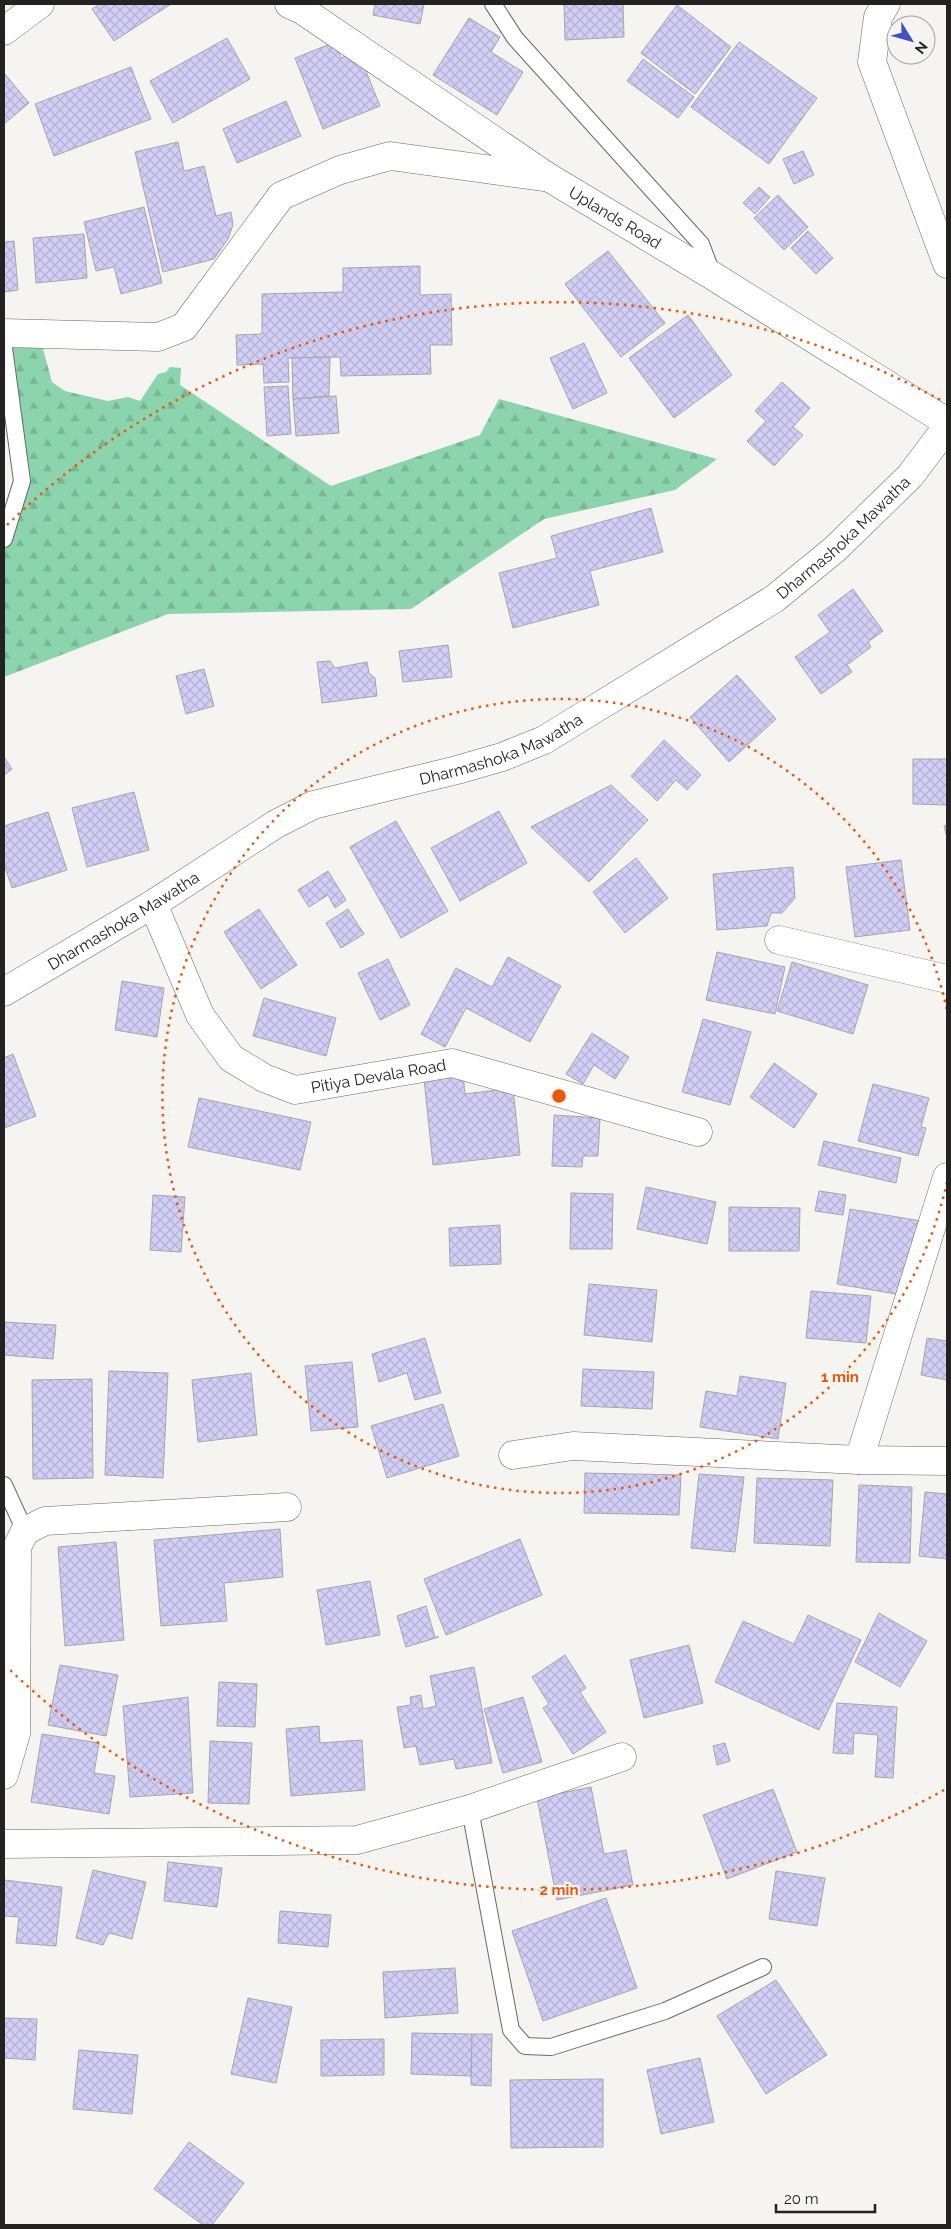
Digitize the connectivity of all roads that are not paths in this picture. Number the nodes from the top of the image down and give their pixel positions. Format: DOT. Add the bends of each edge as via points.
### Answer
graph roads {
  1 [pos="40,4"];
  2 [pos="289,4"];
  3 [pos="493,4"];
  4 [pos="886,4"];
  5 [pos="4,31"];
  6 [pos="548,177"];
  7 [pos="947,264"];
  8 [pos="713,276"];
  9 [pos="4,333"];
  10 [pos="4,348"];
  11 [pos="947,422"];
  12 [pos="947,427"];
  13 [pos="4,539"];
  14 [pos="153,904"];
  15 [pos="779,940"];
  16 [pos="947,979"];
  17 [pos="4,992"];
  18 [pos="698,1132"];
  19 [pos="947,1177"];
  20 [pos="513,1455"];
  21 [pos="859,1460"];
  22 [pos="947,1461"];
  23 [pos="4,1485"];
  24 [pos="287,1507"];
  25 [pos="25,1531"];
  26 [pos="622,1757"];
  27 [pos="4,1775"];
  28 [pos="470,1809"];
  29 [pos="4,1844"];
  30 [pos="763,1967"];
  1 -- 5 [label="street"];
  2 -- 6 [label="street, Uplands Road" via="310,15"];
  3 -- 8 [label="lane" via="515,38 701,244"];
  4 -- 7 [label="street" via="878,17 872,62"];
  6 -- 8 [label="street, Uplands Road"];
  6 -- 9 [label="street" via="390,156 348,168 281,196 184,327 158,336"];
  8 -- 11 [label="street, Uplands Road"];
  10 -- 13 [label="lane" via="22,481"];
  12 -- 14 [label="street, Dharmashoka Mawatha" via="910,476 835,549 774,599 649,677 544,740 502,757 313,804 276,824"];
  14 -- 17 [label="street, Dharmashoka Mawatha"];
  14 -- 18 [label="street, Pitiya Devala Road" via="200,1015 231,1058 264,1078 295,1090 452,1064"];
  15 -- 16 [label="street"];
  19 -- 21 [label="street"];
  20 -- 21 [label="street" via="573,1446"];
  21 -- 22 [label="street"];
  23 -- 25 [label="lane"];
  24 -- 25 [label="street" via="45,1522"];
  25 -- 27 [label="street" via="17,1547 16,1734"];
  26 -- 28 [label="street"];
  28 -- 29 [label="street" via="357,1840"];
  28 -- 30 [label="lane" via="511,2030 525,2046 551,2047 665,2011"];
}
